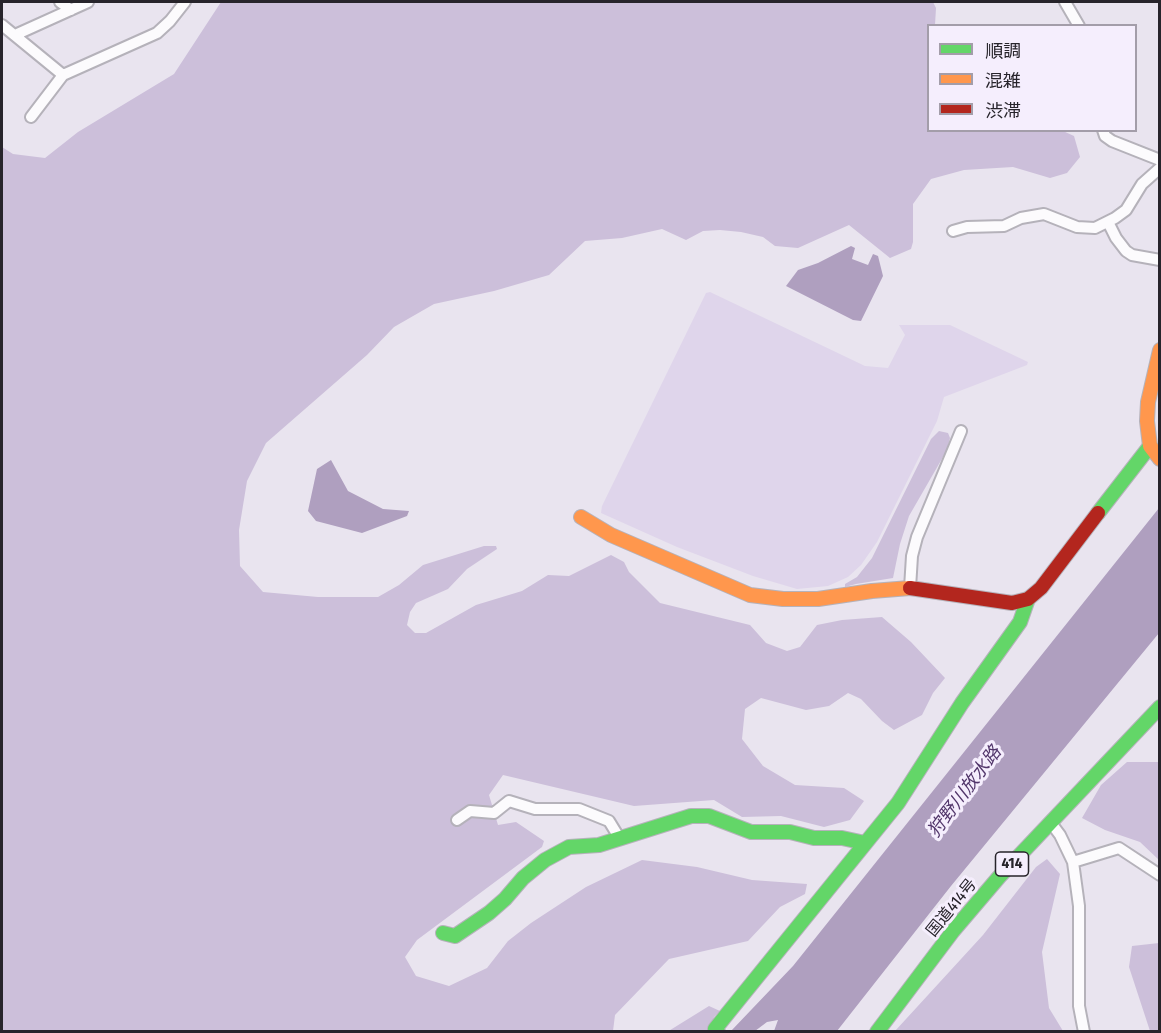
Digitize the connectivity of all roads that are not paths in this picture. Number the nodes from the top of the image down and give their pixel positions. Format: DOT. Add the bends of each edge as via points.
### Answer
graph roads {
  1 [pos="60,2"];
  2 [pos="88,2"];
  3 [pos="185,2"];
  4 [pos="1065,2"];
  5 [pos="71,10"];
  6 [pos="1078,24"];
  7 [pos="2,25"];
  8 [pos="15,35"];
  9 [pos="63,75"];
  10 [pos="31,117"];
  11 [pos="1104,132"];
  12 [pos="1159,162"];
  13 [pos="1108,222"];
  14 [pos="952,231"];
  15 [pos="1160,261"];
  16 [pos="1160,350"];
  17 [pos="961,431"];
  18 [pos="1160,432"];
  19 [pos="1150,446"];
  20 [pos="1160,459"];
  21 [pos="581,517"];
  22 [pos="910,588"];
  23 [pos="1028,598"];
  24 [pos="1160,707"];
  25 [pos="457,820"];
  26 [pos="1051,823"];
  27 [pos="620,839"];
  28 [pos="865,843"];
  29 [pos="1073,862"];
  30 [pos="1160,874"];
  31 [pos="443,933"];
  32 [pos="718,1032"];
  33 [pos="877,1032"];
  34 [pos="1084,1032"];
  1 -- 5 [label="street"];
  2 -- 5 [label="street"];
  3 -- 9 [label="street" via="157,33"];
  4 -- 6 [label="street"];
  5 -- 8 [label="street"];
  7 -- 8 [label="street"];
  8 -- 9 [label="street"];
  9 -- 10 [label="street"];
  11 -- 12 [label="street" via="1112,141"];
  12 -- 13 [label="street" via="1126,210"];
  13 -- 14 [label="street" via="1087,229 1044,214 1004,226"];
  13 -- 15 [label="street" via="1126,251"];
  16 -- 19 [label="main road" via="1147,421"];
  17 -- 22 [label="street" via="917,537"];
  18 -- 19 [label="street"];
  19 -- 20 [label="main road"];
  19 -- 23 [label="main road" via="1041,588"];
  21 -- 22 [label="main road" via="610,535 750,596 818,599"];
  22 -- 23 [label="main road" via="990,602 1012,603"];
  23 -- 28 [label="main road" via="1020,622 962,703 898,804"];
  24 -- 26 [label="main road, 国道414号 / 414"];
  25 -- 27 [label="street" via="470,811 494,813 509,801 535,809 579,809 609,821"];
  26 -- 29 [label="street"];
  26 -- 33 [label="main road, 国道414号 / 414" via="972,907"];
  27 -- 28 [label="main road" via="691,816 709,816 751,832 790,832"];
  27 -- 31 [label="main road" via="569,847 545,860 505,899 455,936"];
  28 -- 32 [label="main road" via="715,1029"];
  29 -- 30 [label="street" via="1119,848"];
  29 -- 34 [label="street" via="1079,906 1079,1006"];
}
